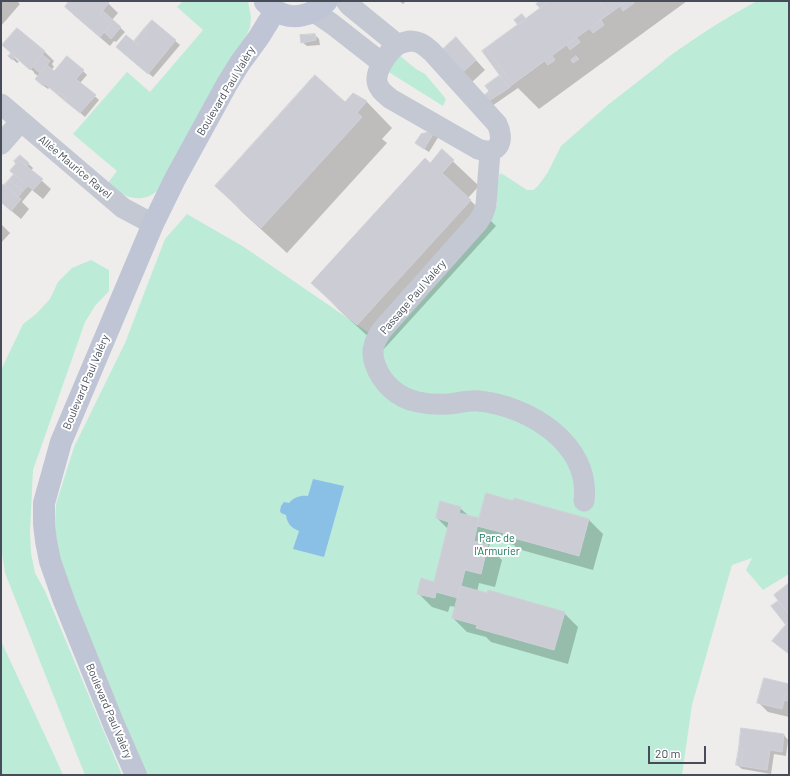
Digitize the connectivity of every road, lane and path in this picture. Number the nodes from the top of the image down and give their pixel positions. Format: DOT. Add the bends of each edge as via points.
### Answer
graph roads {
  1 [pos="346,1"];
  2 [pos="270,6"];
  3 [pos="320,7"];
  4 [pos="398,45"];
  5 [pos="382,63"];
  6 [pos="1,104"];
  7 [pos="21,121"];
  8 [pos="1,144"];
  9 [pos="490,152"];
  10 [pos="153,224"];
  11 [pos="584,501"];
  12 [pos="136,775"];
  1 -- 4 [label="street"];
  2 -- 3 [label="street" via="288,16 301,16"];
  2 -- 10 [label="street, Boulevard Paul Valéry" via="259,37 227,84"];
  3 -- 5 [label="street" via="319,15"];
  4 -- 5 [label="street"];
  4 -- 9 [label="street" via="409,41 423,44 497,124 500,142"];
  5 -- 9 [label="street" via="378,73 378,86 391,99 474,147"];
  6 -- 7 [label="street, Allée Maurice Ravel"];
  7 -- 8 [label="street"];
  7 -- 10 [label="street, Allée Maurice Ravel" via="123,208"];
  9 -- 11 [label="street, Passage Paul Valéry" via="483,214 382,330 373,346 372,357 378,373 387,385 416,402 441,405 480,401 519,411 542,423 555,433 575,457 583,479"];
  10 -- 12 [label="street, Boulevard Paul Valéry" via="61,442 44,503 44,524 50,561"];
}
